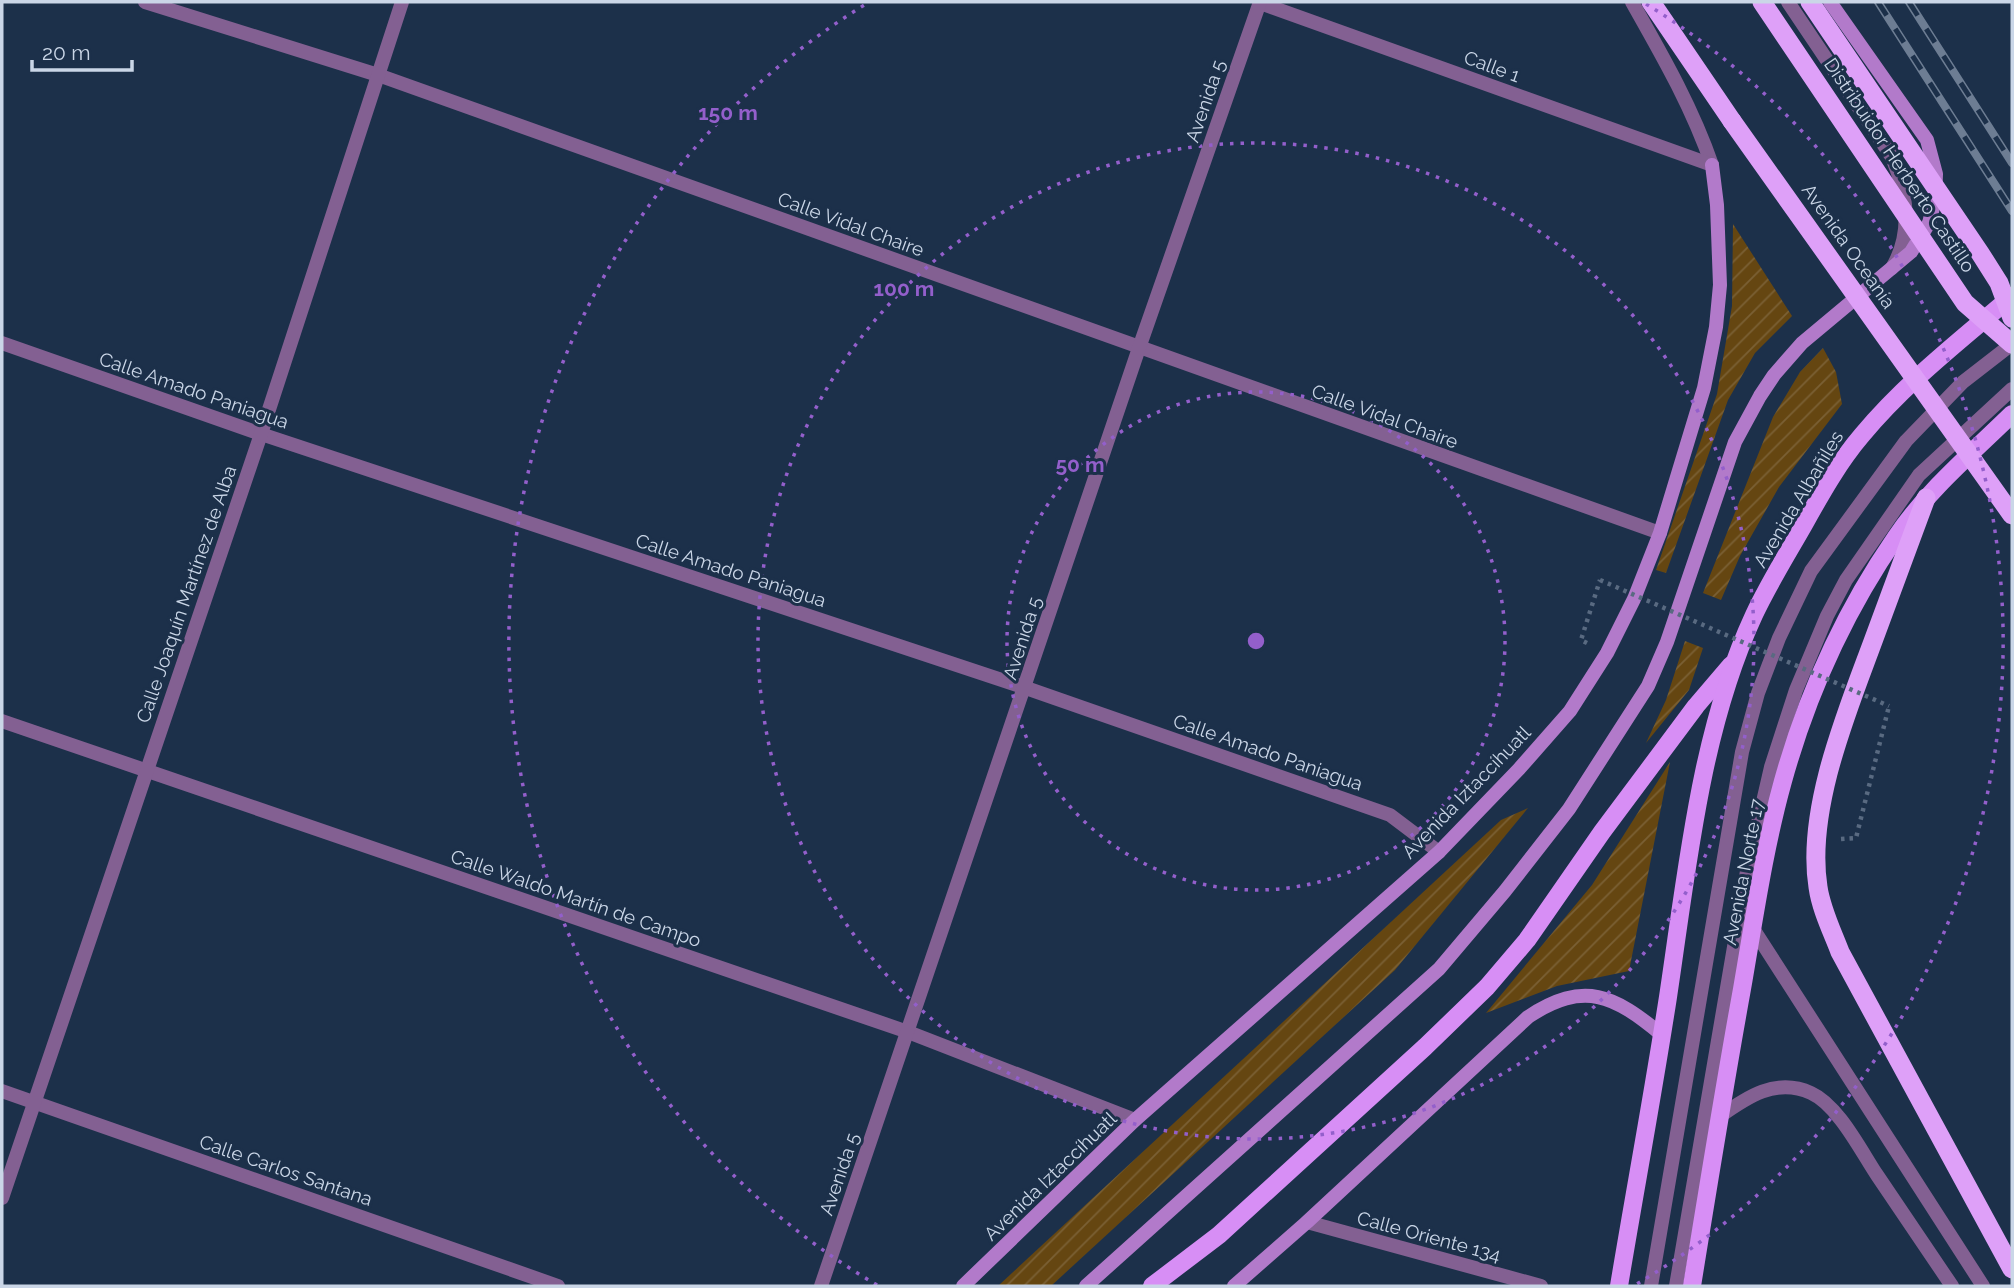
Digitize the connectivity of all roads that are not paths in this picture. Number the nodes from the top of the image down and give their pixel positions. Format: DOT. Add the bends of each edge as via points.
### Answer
graph roads {
  1 [pos="145,2"];
  2 [pos="402,2"];
  3 [pos="1260,2"];
  4 [pos="1632,2"];
  5 [pos="1651,2"];
  6 [pos="1762,2"];
  7 [pos="1788,2"];
  8 [pos="1810,2"];
  9 [pos="1830,2"];
  10 [pos="379,75"];
  11 [pos="1712,165"];
  12 [pos="1892,269"];
  13 [pos="2012,296"];
  14 [pos="2012,318"];
  15 [pos="2,343"];
  16 [pos="2012,344"];
  17 [pos="1139,348"];
  18 [pos="2012,389"];
  19 [pos="2012,414"];
  20 [pos="261,434"];
  21 [pos="1926,498"];
  22 [pos="2012,515"];
  23 [pos="1660,533"];
  24 [pos="1738,656"];
  25 [pos="1026,688"];
  26 [pos="2,721"];
  27 [pos="145,770"];
  28 [pos="1438,852"];
  29 [pos="1752,927"];
  30 [pos="908,1032"];
  31 [pos="1662,1035"];
  32 [pos="2,1091"];
  33 [pos="35,1102"];
  34 [pos="1719,1117"];
  35 [pos="1135,1120"];
  36 [pos="2,1198"];
  37 [pos="1307,1222"];
  38 [pos="2012,1269"];
  39 [pos="558,1286"];
  40 [pos="821,1286"];
  41 [pos="963,1286"];
  42 [pos="1086,1286"];
  43 [pos="1152,1286"];
  44 [pos="1234,1286"];
  45 [pos="1541,1286"];
  46 [pos="1619,1286"];
  47 [pos="1651,1286"];
  48 [pos="1676,1286"];
  49 [pos="1692,1286"];
  50 [pos="1952,1286"];
  51 [pos="1983,1286"];
  1 -- 10 [label="street, Calle Vidal Chaire"];
  2 -- 10 [label="street, Calle Joaquín Martínez de Alba"];
  3 -- 11 [label="street, Calle 1"];
  3 -- 17 [label="street, Avenida 5"];
  4 -- 11 [label="street" via="1680,87"];
  5 -- 22 [label="highway, Avenida Oceanía, bridge"];
  6 -- 16 [label="highway, Distribuidor Herberto Castillo, bridge" via="1965,303"];
  7 -- 12 [label="street" via="1892,157 1902,181 1904,246"];
  8 -- 14 [label="highway, bridge" via="2000,283"];
  9 -- 12 [label="main road" via="1927,140 1936,174 1936,200 1928,223 1911,252"];
  10 -- 17 [label="street, Calle Vidal Chaire"];
  10 -- 20 [label="street, Calle Joaquín Martínez de Alba"];
  11 -- 23 [label="main road, Avenida Iztaccíhuatl" via="1720,242 1716,327 1704,388"];
  12 -- 42 [label="main road" via="1802,343 1760,396 1735,442 1648,686 1569,809 1513,881 1439,969"];
  13 -- 24 [label="main road, Avenida Albañiles" via="1905,388 1860,436 1775,574"];
  15 -- 20 [label="street, Calle Amado Paniagua"];
  16 -- 47 [label="street" via="1963,382 1906,441 1811,571 1762,682 1742,752"];
  17 -- 23 [label="street, Calle Vidal Chaire"];
  17 -- 25 [label="street, Avenida 5"];
  18 -- 48 [label="street" via="1919,475 1846,580 1796,690 1771,767 1747,871"];
  19 -- 21 [label="main road"];
  20 -- 25 [label="street, Calle Amado Paniagua"];
  20 -- 27 [label="street, Calle Joaquín Martínez de Alba"];
  21 -- 29 [label="main road, Avenida Norte 17" via="1871,575 1811,697 1783,782"];
  21 -- 38 [label="highway" via="1843,724 1826,785 1816,839 1818,887 1840,952"];
  23 -- 28 [label="main road, Avenida Iztaccíhuatl" via="1607,653 1570,711"];
  24 -- 31 [label="main road" via="1700,790"];
  24 -- 43 [label="main road" via="1487,987 1219,1235"];
  25 -- 28 [label="street, Calle Amado Paniagua" via="1390,815"];
  25 -- 30 [label="street, Avenida 5"];
  26 -- 27 [label="street, Calle Waldo Martín de Campo"];
  27 -- 30 [label="street, Calle Waldo Martín de Campo"];
  27 -- 33 [label="street, Calle Joaquín Martínez de Alba"];
  28 -- 35 [label="main road, Avenida Iztaccíhuatl"];
  29 -- 34 [label="main road, Avenida Norte 17"];
  29 -- 51 [label="street"];
  30 -- 35 [label="street, Calle Waldo Martín de Campo"];
  30 -- 40 [label="street, Avenida 5"];
  31 -- 37 [label="main road" via="1635,1012 1611,1000 1581,996 1546,1005"];
  31 -- 46 [label="main road"];
  32 -- 33 [label="street, Calle Carlos Santana"];
  33 -- 36 [label="street, Calle Joaquín Martínez de Alba"];
  33 -- 39 [label="street, Calle Carlos Santana"];
  34 -- 49 [label="main road, Avenida Norte 17"];
  34 -- 50 [label="street" via="1742,1100 1777,1087 1811,1093 1822,1100"];
  35 -- 41 [label="main road, Avenida Iztaccíhuatl"];
  37 -- 44 [label="main road"];
  37 -- 45 [label="street, Calle Oriente 134"];
}
